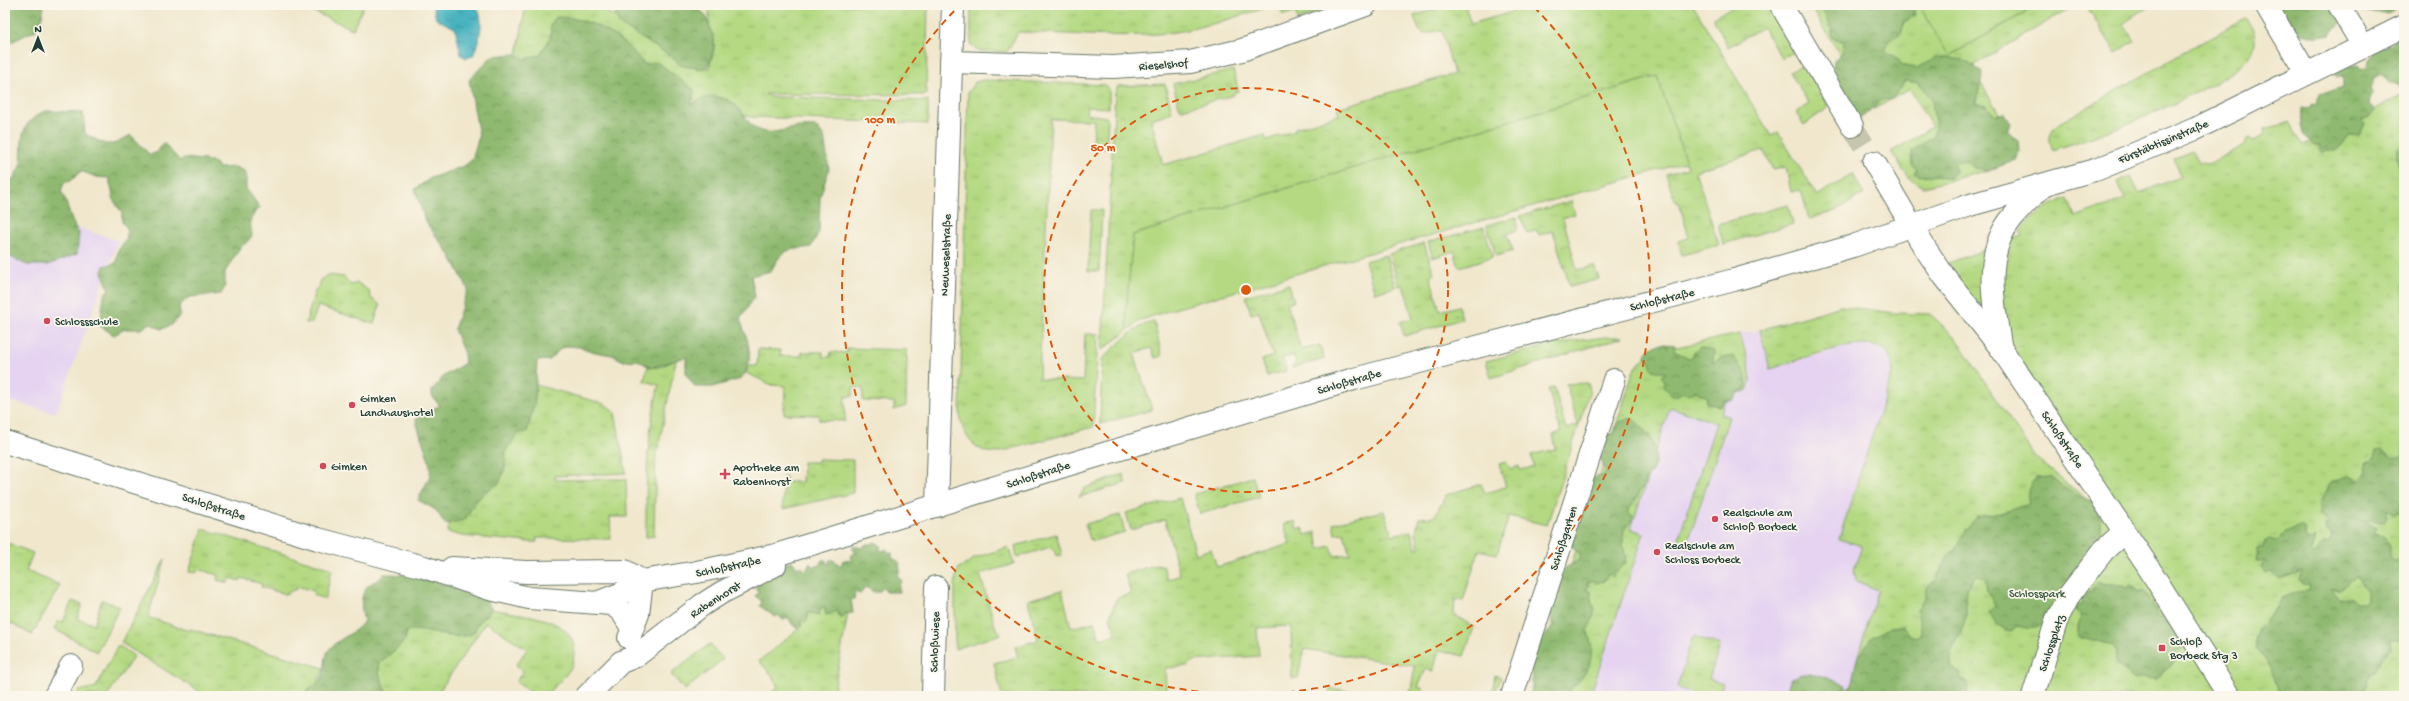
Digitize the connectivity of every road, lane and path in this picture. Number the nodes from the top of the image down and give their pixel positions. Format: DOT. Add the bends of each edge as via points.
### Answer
graph roads {
  1 [pos="953,5"];
  2 [pos="1366,5"];
  3 [pos="1781,5"];
  4 [pos="2266,5"];
  5 [pos="2339,5"];
  6 [pos="2404,26"];
  7 [pos="2363,46"];
  8 [pos="951,62"];
  9 [pos="2306,73"];
  10 [pos="1852,126"];
  11 [pos="1874,162"];
  12 [pos="2044,185"];
  13 [pos="1911,225"];
  14 [pos="2000,347"];
  15 [pos="1614,380"];
  16 [pos="5,442"];
  17 [pos="937,506"];
  18 [pos="2125,531"];
  19 [pos="814,545"];
  20 [pos="424,567"];
  21 [pos="642,581"];
  22 [pos="936,587"];
  23 [pos="599,602"];
  24 [pos="632,628"];
  25 [pos="621,662"];
  26 [pos="71,666"];
  27 [pos="55,696"];
  28 [pos="587,696"];
  29 [pos="932,696"];
  30 [pos="1512,696"];
  31 [pos="2033,696"];
  32 [pos="2229,696"];
  1 -- 8 [label="street, Neuweselstraße"];
  2 -- 8 [label="street, Rieselshof" via="1249,47 1190,62 1113,67"];
  3 -- 10 [label="street"];
  4 -- 9 [label="street"];
  5 -- 7 [label="street"];
  6 -- 7 [label="street, Fürstäbtissinstraße"];
  7 -- 9 [label="street, Fürstäbtissinstraße"];
  8 -- 17 [label="street, Neuweselstraße"];
  9 -- 12 [label="street, Fürstäbtissinstraße" via="2148,150 2098,169"];
  11 -- 13 [label="street"];
  12 -- 13 [label="street, Fürstäbtissinstraße"];
  12 -- 14 [label="street, Schloßstraße" via="2011,219 1997,250 1992,286"];
  13 -- 14 [label="street, Schloßstraße" via="1944,276"];
  13 -- 17 [label="street, Schloßstraße" via="1853,246 1734,280 1354,379 1074,462"];
  14 -- 18 [label="street, Schloßstraße"];
  15 -- 30 [label="street, Schloßgarten"];
  16 -- 20 [label="street, Schloßstraße" via="318,539"];
  17 -- 19 [label="street, Schloßstraße"];
  18 -- 31 [label="street, Schlossplatz" via="2113,540 2070,594 2059,614"];
  18 -- 32 [label="street, Schloßstraße"];
  19 -- 21 [label="street, Schloßstraße" via="745,563"];
  19 -- 25 [label="street, Rabenhorst" via="721,593 636,656"];
  20 -- 21 [label="street, Schloßstraße" via="527,572 625,571"];
  20 -- 23 [label="street, Schloßstraße" via="490,589 529,598"];
  21 -- 23 [label="street, Schloßstraße" via="620,594"];
  21 -- 24 [label="street, Rabenhorst" via="638,614"];
  22 -- 29 [label="street, Schloßwiese"];
  23 -- 24 [label="street, Schloßstraße" via="616,607"];
  24 -- 25 [label="street, Rabenhorst"];
  25 -- 28 [label="street, Rabenhorst"];
  26 -- 27 [label="street"];
}
